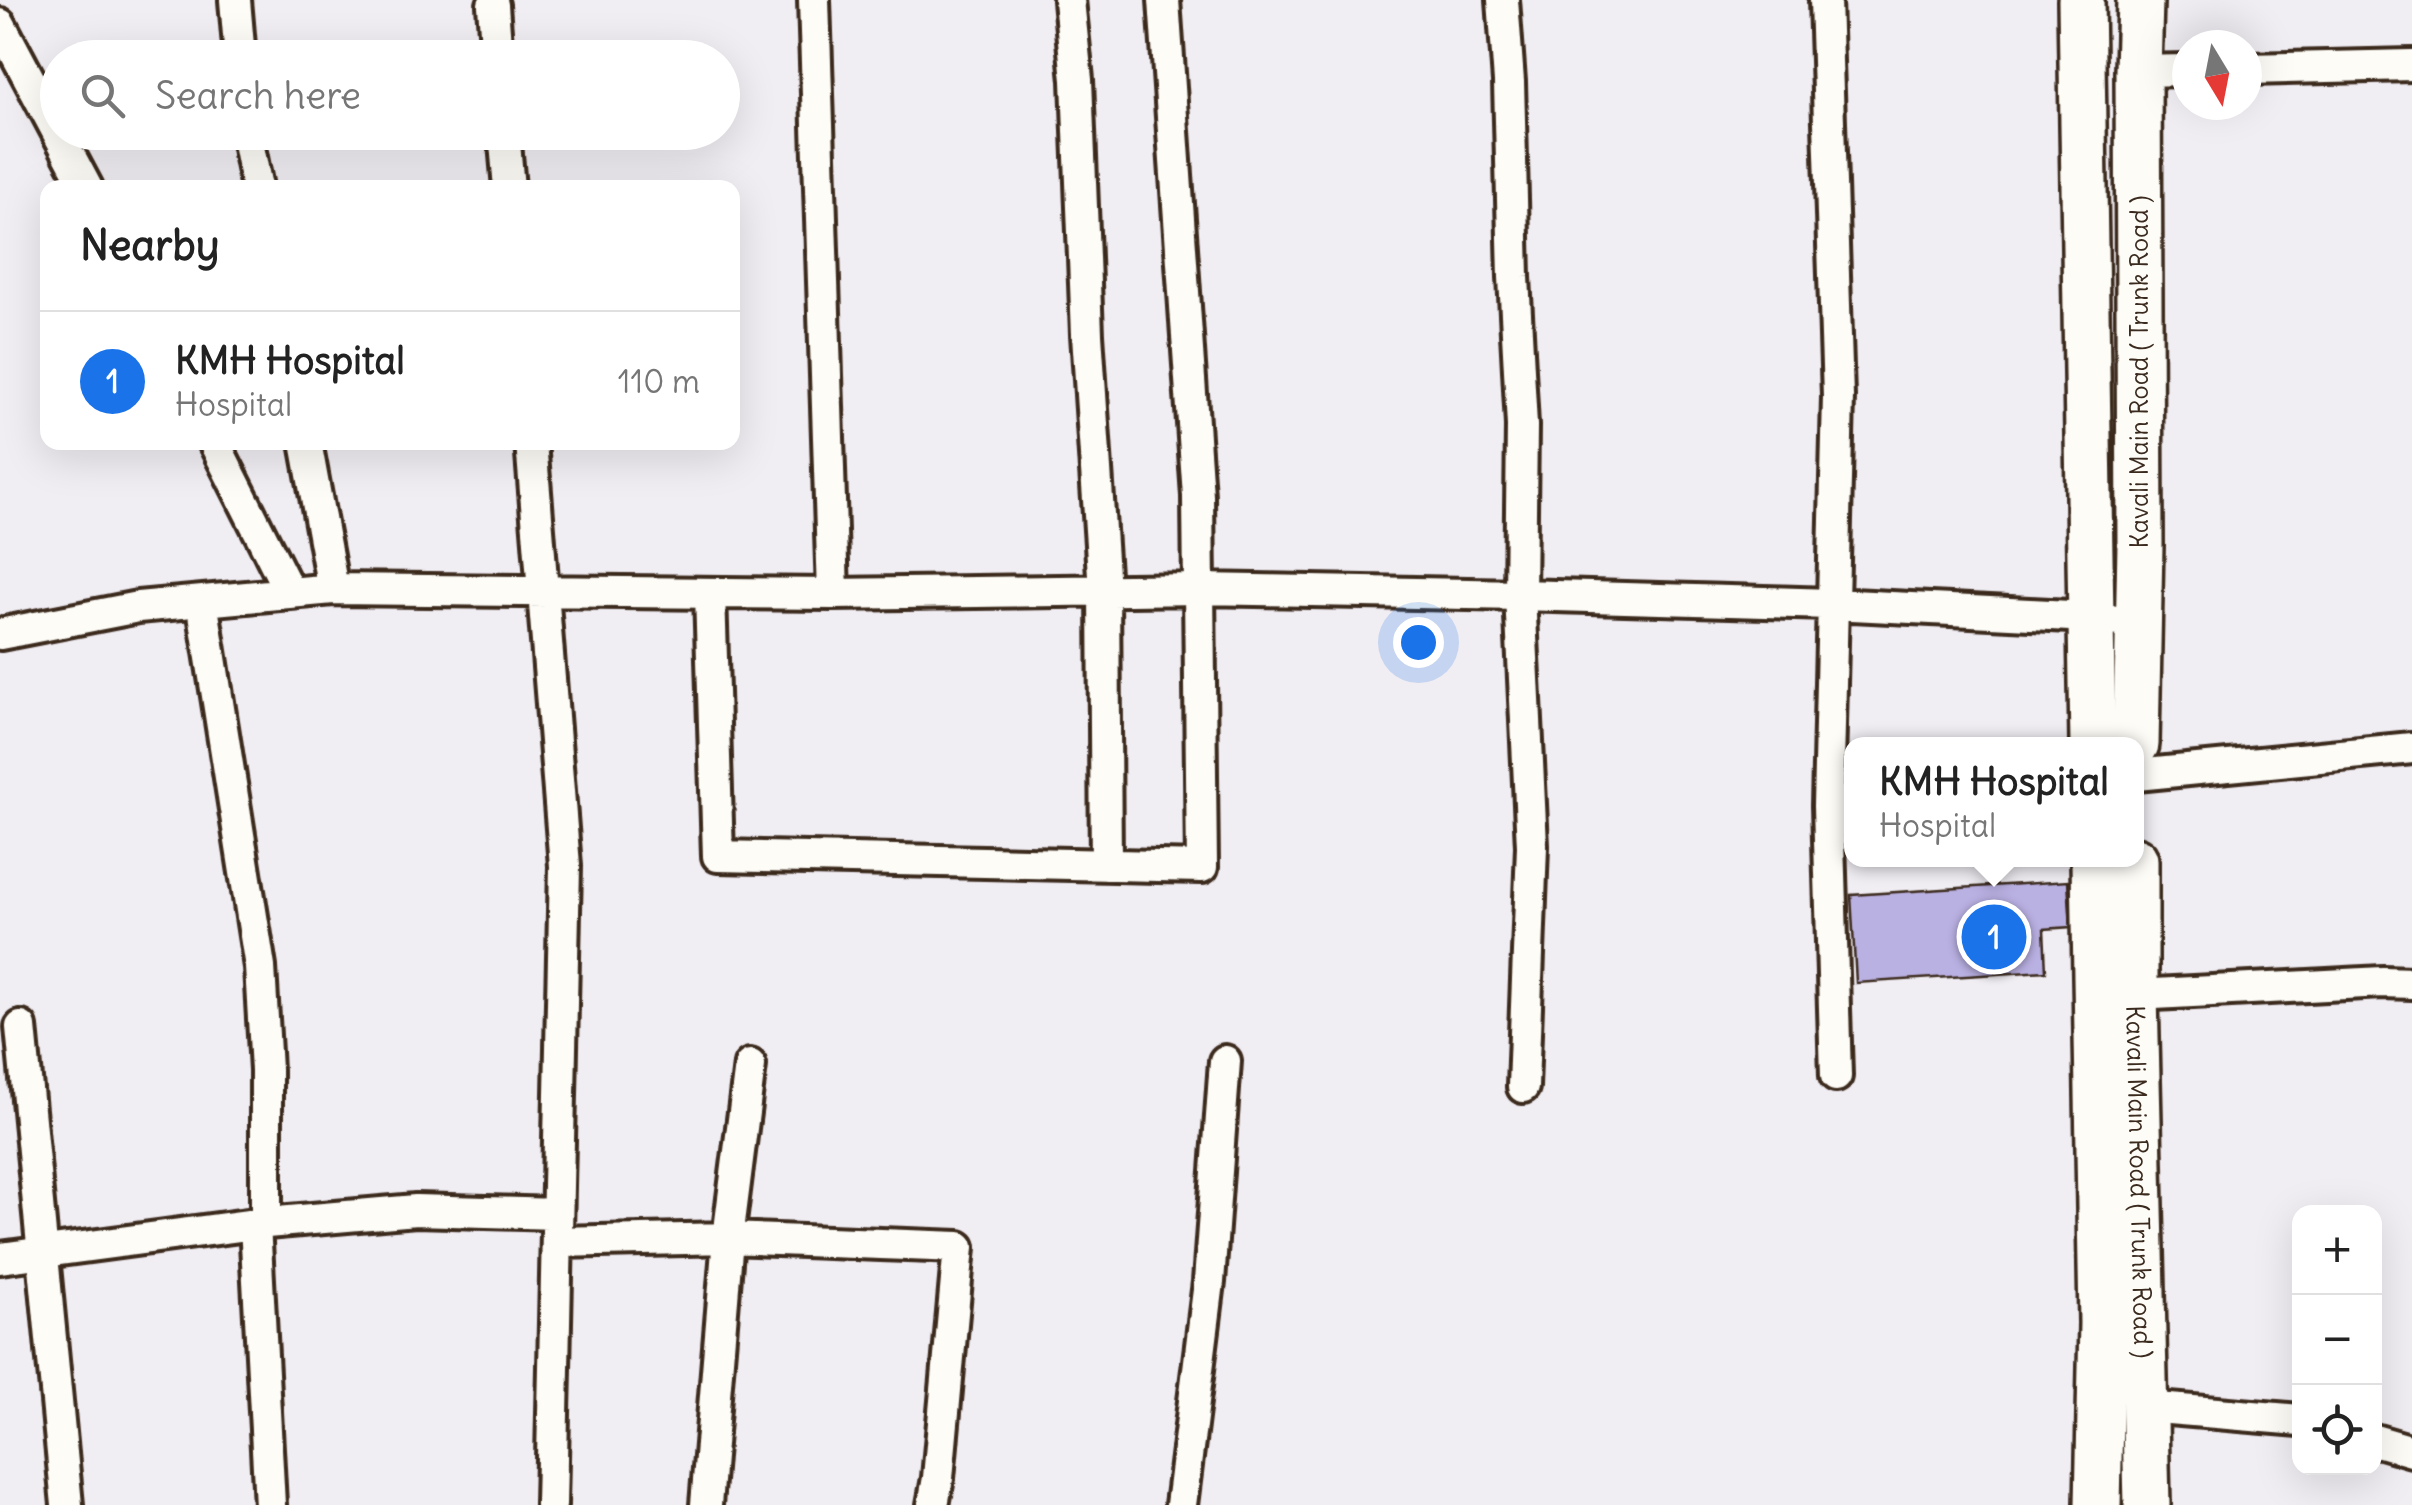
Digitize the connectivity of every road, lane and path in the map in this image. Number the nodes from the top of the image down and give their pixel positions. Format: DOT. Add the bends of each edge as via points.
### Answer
graph roads {
  1 [pos="235,0"];
  2 [pos="814,0"];
  3 [pos="1069,0"];
  4 [pos="1164,0"];
  5 [pos="1503,0"];
  6 [pos="1825,0"];
  7 [pos="2080,0"];
  8 [pos="2140,0"];
  9 [pos="493,4"];
  10 [pos="0,24"];
  11 [pos="238,40"];
  12 [pos="496,40"];
  13 [pos="2412,65"];
  14 [pos="2262,69"];
  15 [pos="2172,70"];
  16 [pos="2138,71"];
  17 [pos="40,99"];
  18 [pos="67,150"];
  19 [pos="250,150"];
  20 [pos="506,150"];
  21 [pos="83,180"];
  22 [pos="255,180"];
  23 [pos="508,180"];
  24 [pos="218,450"];
  25 [pos="308,450"];
  26 [pos="532,450"];
  27 [pos="334,589"];
  28 [pos="1200,589"];
  29 [pos="1104,590"];
  30 [pos="544,591"];
  31 [pos="290,593"];
  32 [pos="710,593"];
  33 [pos="833,594"];
  34 [pos="1520,595"];
  35 [pos="202,601"];
  36 [pos="1832,604"];
  37 [pos="2090,617"];
  38 [pos="2138,624"];
  39 [pos="0,634"];
  40 [pos="2092,737"];
  41 [pos="2136,737"];
  42 [pos="2412,748"];
  43 [pos="2144,774"];
  44 [pos="1106,865"];
  45 [pos="2094,867"];
  46 [pos="2136,867"];
  47 [pos="2412,983"];
  48 [pos="2135,995"];
  49 [pos="21,1027"];
  50 [pos="1225,1060"];
  51 [pos="750,1064"];
  52 [pos="1836,1076"];
  53 [pos="1523,1087"];
  54 [pos="260,1224"];
  55 [pos="557,1228"];
  56 [pos="728,1238"];
  57 [pos="42,1254"];
  58 [pos="0,1258"];
  59 [pos="2145,1406"];
  60 [pos="2292,1419"];
  61 [pos="2382,1442"];
  62 [pos="2412,1450"];
  63 [pos="67,1505"];
  64 [pos="270,1505"];
  65 [pos="551,1505"];
  66 [pos="706,1505"];
  67 [pos="933,1505"];
  68 [pos="1181,1505"];
  69 [pos="2098,1505"];
  70 [pos="2147,1505"];
  1 -- 11 [label="street"];
  2 -- 33 [label="street"];
  3 -- 29 [label="street"];
  4 -- 28 [label="street"];
  5 -- 34 [label="street" via="1522,426"];
  6 -- 36 [label="street" via="1838,396"];
  7 -- 37 [label="main road, Kavali Main Road ( Trunk Road )"];
  8 -- 16 [label="main road, Kavali Main Road ( Trunk Road )"];
  9 -- 12 [label="street"];
  10 -- 17 [label="street"];
  13 -- 14 [label="street"];
  15 -- 16 [label="street"];
  16 -- 38 [label="main road, Kavali Main Road ( Trunk Road )"];
  18 -- 21 [label="street"];
  19 -- 22 [label="street"];
  20 -- 23 [label="street"];
  24 -- 31 [label="street"];
  25 -- 27 [label="street"];
  26 -- 30 [label="street"];
  27 -- 30 [label="street"];
  27 -- 31 [label="street"];
  28 -- 29 [label="street"];
  28 -- 34 [label="street"];
  28 -- 44 [label="street" via="1202,867"];
  29 -- 33 [label="street"];
  29 -- 44 [label="street"];
  30 -- 32 [label="street"];
  30 -- 55 [label="street" via="565,866"];
  31 -- 35 [label="street"];
  32 -- 33 [label="street"];
  32 -- 44 [label="street" via="718,856"];
  34 -- 36 [label="street"];
  34 -- 53 [label="street" via="1532,846"];
  35 -- 39 [label="street"];
  35 -- 54 [label="street" via="260,967 266,1070"];
  36 -- 37 [label="street"];
  36 -- 52 [label="street" via="1828,806"];
  37 -- 38 [label="street"];
  37 -- 40 [label="main road, Kavali Main Road ( Trunk Road )"];
  38 -- 41 [label="main road, Kavali Main Road ( Trunk Road )"];
  42 -- 43 [label="street"];
  45 -- 69 [label="main road, Kavali Main Road ( Trunk Road )" via="2102,1323"];
  46 -- 48 [label="main road, Kavali Main Road ( Trunk Road )"];
  47 -- 48 [label="street"];
  48 -- 59 [label="main road, Kavali Main Road ( Trunk Road )"];
  49 -- 57 [label="street"];
  50 -- 68 [label="street" via="1209,1282"];
  51 -- 56 [label="street"];
  54 -- 55 [label="street" via="416,1210"];
  54 -- 57 [label="street"];
  54 -- 64 [label="street"];
  55 -- 56 [label="street"];
  55 -- 65 [label="street"];
  56 -- 66 [label="street"];
  56 -- 67 [label="street" via="960,1246"];
  57 -- 58 [label="street"];
  57 -- 63 [label="street"];
  59 -- 60 [label="street"];
  59 -- 70 [label="main road, Kavali Main Road ( Trunk Road )"];
  61 -- 62 [label="street"];
}
